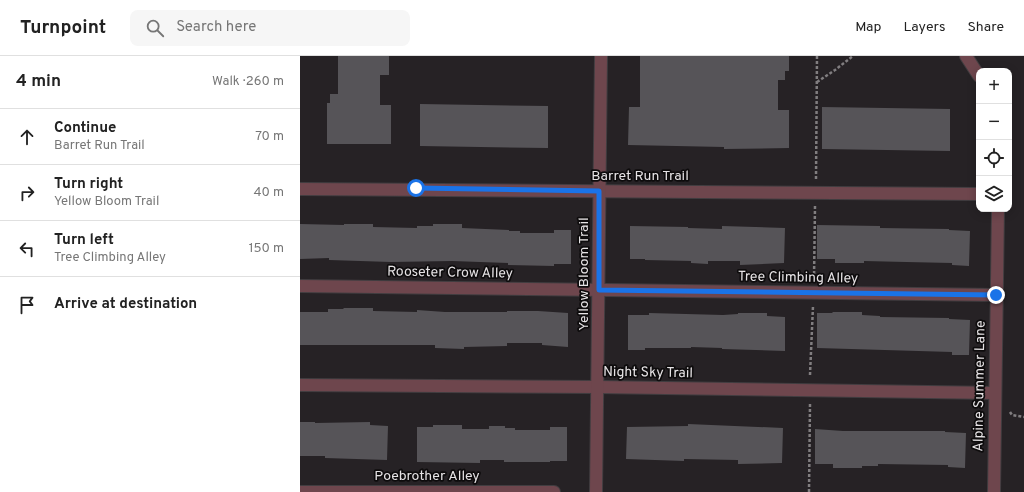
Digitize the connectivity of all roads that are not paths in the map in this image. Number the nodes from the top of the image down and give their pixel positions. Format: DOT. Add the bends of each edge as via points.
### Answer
graph roads {
  1 [pos="601,56"];
  2 [pos="966,56"];
  3 [pos="976,71"];
  4 [pos="300,188"];
  5 [pos="599,191"];
  6 [pos="976,194"];
  7 [pos="998,212"];
  8 [pos="300,286"];
  9 [pos="599,290"];
  10 [pos="996,295"];
  11 [pos="300,385"];
  12 [pos="598,387"];
  13 [pos="995,393"];
  14 [pos="300,492"];
  15 [pos="554,492"];
  16 [pos="596,492"];
  17 [pos="994,492"];
  1 -- 5 [label="street, Yellow Bloom Trail"];
  2 -- 3 [label="street"];
  4 -- 5 [label="street, Barret Run Trail"];
  5 -- 6 [label="street, Barret Run Trail"];
  5 -- 9 [label="street, Yellow Bloom Trail"];
  7 -- 10 [label="street, Alpine Summer Lane"];
  8 -- 9 [label="street, Rooseter Crow Alley"];
  9 -- 10 [label="street, Tree Climbing Alley"];
  9 -- 12 [label="street, Yellow Bloom Trail"];
  10 -- 13 [label="street, Alpine Summer Lane"];
  11 -- 12 [label="street, Night Sky Trail"];
  12 -- 13 [label="street, Night Sky Trail"];
  12 -- 16 [label="street, Yellow Bloom Trail"];
  13 -- 17 [label="street, Alpine Summer Lane"];
  14 -- 15 [label="street, Poebrother Alley"];
}
